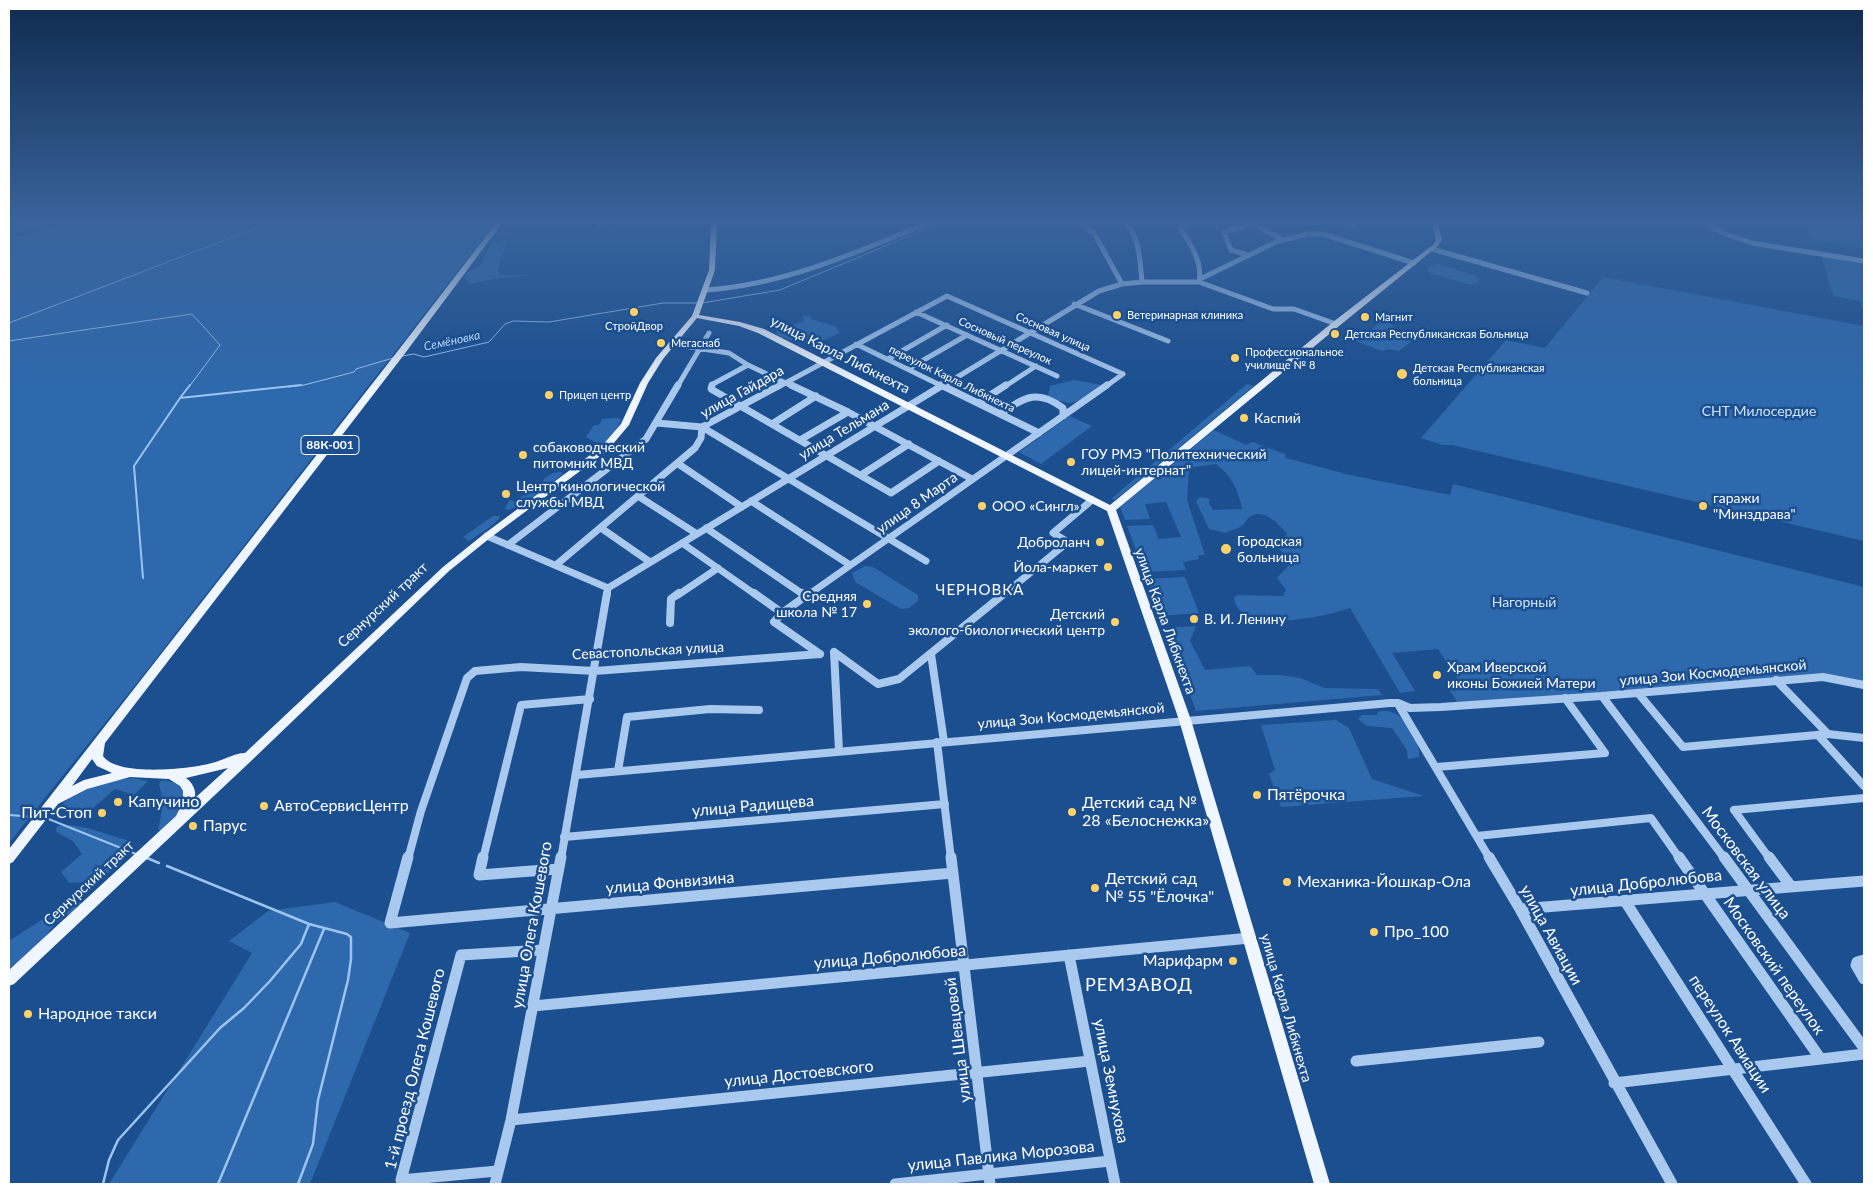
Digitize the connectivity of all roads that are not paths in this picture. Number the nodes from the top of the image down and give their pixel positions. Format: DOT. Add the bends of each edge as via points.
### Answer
graph roads {
  1 [pos="458,278"];
  2 [pos="709,278"];
  3 [pos="773,278"];
  4 [pos="1119,278"];
  5 [pos="1141,278"];
  6 [pos="1204,278"];
  7 [pos="1395,278"];
  8 [pos="1534,278"];
  9 [pos="1199,280"];
  10 [pos="1142,282"];
  11 [pos="1122,284"];
  12 [pos="705,290"];
  13 [pos="1587,293"];
  14 [pos="947,296"];
  15 [pos="1074,304"];
  16 [pos="916,312"];
  17 [pos="695,316"];
  18 [pos="1336,324"];
  19 [pos="947,326"];
  20 [pos="709,333"];
  21 [pos="1028,333"];
  22 [pos="967,334"];
  23 [pos="1168,341"];
  24 [pos="671,344"];
  25 [pos="856,344"];
  26 [pos="698,349"];
  27 [pos="1000,350"];
  28 [pos="888,359"];
  29 [pos="822,362"];
  30 [pos="748,365"];
  31 [pos="1036,366"];
  32 [pos="908,369"];
  33 [pos="1124,374"];
  34 [pos="1058,376"];
  35 [pos="786,382"];
  36 [pos="942,386"];
  37 [pos="816,396"];
  38 [pos="978,403"];
  39 [pos="740,406"];
  40 [pos="908,406"];
  41 [pos="848,412"];
  42 [pos="1000,414"];
  43 [pos="1063,416"];
  44 [pos="657,423"];
  45 [pos="772,424"];
  46 [pos="875,426"];
  47 [pos="702,427"];
  48 [pos="1039,433"];
  49 [pos="800,440"];
  50 [pos="909,444"];
  51 [pos="827,456"];
  52 [pos="1006,456"];
  53 [pos="939,461"];
  54 [pos="677,463"];
  55 [pos="861,475"];
  56 [pos="789,479"];
  57 [pos="972,479"];
  58 [pos="638,496"];
  59 [pos="1092,500"];
  60 [pos="751,502"];
  61 [pos="742,507"];
  62 [pos="1111,509"];
  63 [pos="601,528"];
  64 [pos="706,528"];
  65 [pos="697,534"];
  66 [pos="486,536"];
  67 [pos="889,538"];
  68 [pos="682,543"];
  69 [pos="508,545"];
  70 [pos="926,561"];
  71 [pos="650,562"];
  72 [pos="556,565"];
  73 [pos="850,565"];
  74 [pos="718,568"];
  75 [pos="608,588"];
  76 [pos="806,596"];
  77 [pos="782,613"];
  78 [pos="670,623"];
  79 [pos="931,654"];
  80 [pos="595,671"];
  81 [pos="1776,680"];
  82 [pos="1864,685"];
  83 [pos="1638,693"];
  84 [pos="1602,696"];
  85 [pos="1565,698"];
  86 [pos="590,699"];
  87 [pos="1398,703"];
  88 [pos="759,710"];
  89 [pos="1185,720"];
  90 [pos="105,734"];
  91 [pos="1823,734"];
  92 [pos="1864,738"];
  93 [pos="941,742"];
  94 [pos="255,750"];
  95 [pos="839,751"];
  96 [pos="1437,767"];
  97 [pos="618,771"];
  98 [pos="130,773"];
  99 [pos="172,774"];
  100 [pos="577,775"];
  101 [pos="1864,786"];
  102 [pos="1864,798"];
  103 [pos="52,803"];
  104 [pos="945,804"];
  105 [pos="177,822"];
  106 [pos="1477,836"];
  107 [pos="564,837"];
  108 [pos="9,858"];
  109 [pos="558,869"];
  110 [pos="953,873"];
  111 [pos="1864,880"];
  112 [pos="1790,885"];
  113 [pos="1747,888"];
  114 [pos="1703,891"];
  115 [pos="1626,901"];
  116 [pos="550,909"];
  117 [pos="1520,909"];
  118 [pos="390,923"];
  119 [pos="1250,938"];
  120 [pos="543,950"];
  121 [pos="1069,955"];
  122 [pos="1864,960"];
  123 [pos="964,965"];
  124 [pos="9,979"];
  125 [pos="1864,979"];
  126 [pos="533,1006"];
  127 [pos="1539,1042"];
  128 [pos="1864,1048"];
  129 [pos="1864,1054"];
  130 [pos="1820,1058"];
  131 [pos="1090,1061"];
  132 [pos="1356,1061"];
  133 [pos="1733,1070"];
  134 [pos="977,1072"];
  135 [pos="1614,1083"];
  136 [pos="511,1120"];
  137 [pos="1110,1161"];
  138 [pos="497,1171"];
  139 [pos="990,1179"];
  140 [pos="495,1184"];
  141 [pos="896,1184"];
  142 [pos="1115,1184"];
  143 [pos="1322,1184"];
  144 [pos="1672,1184"];
  145 [pos="1806,1184"];
  1 -- 90 [label="main road, 88К-001"];
  2 -- 12 [label="main road, Сернурский тракт"];
  3 -- 12 [label="street" via="734,288"];
  4 -- 11 [label="street"];
  5 -- 10 [label="street"];
  6 -- 9 [label="street"];
  7 -- 18 [label="main road"];
  8 -- 13 [label="street"];
  9 -- 10 [label="street, улица Тельмана"];
  9 -- 18 [label="street" via="1273,309 1294,309"];
  10 -- 11 [label="street, улица Тельмана"];
  11 -- 15 [label="street, улица Тельмана" via="1099,290"];
  12 -- 17 [label="main road, Сернурский тракт"];
  14 -- 16 [label="street, улица Гайдара"];
  14 -- 21 [label="street, Сосновая улица"];
  15 -- 21 [label="street, улица Тельмана"];
  15 -- 23 [label="street"];
  16 -- 19 [label="street, Сосновый переулок"];
  16 -- 25 [label="street, улица Гайдара"];
  17 -- 24 [label="main road, Сернурский тракт"];
  17 -- 29 [label="main road, улица Карла Либкнехта" via="753,328"];
  18 -- 62 [label="main road"];
  19 -- 22 [label="street, Сосновый переулок"];
  19 -- 28 [label="street"];
  20 -- 26 [label="street"];
  21 -- 27 [label="street, улица Тельмана"];
  21 -- 33 [label="street, Сосновая улица"];
  22 -- 27 [label="street, Сосновый переулок"];
  22 -- 32 [label="street"];
  24 -- 26 [label="street"];
  24 -- 66 [label="main road, Сернурский тракт" via="644,383 617,437"];
  25 -- 28 [label="street, переулок Карла Либкнехта"];
  25 -- 29 [label="street, улица Гайдара"];
  26 -- 30 [label="street" via="724,351"];
  26 -- 44 [label="street"];
  27 -- 31 [label="street, Сосновый переулок"];
  27 -- 36 [label="street, улица Тельмана"];
  28 -- 32 [label="street, переулок Карла Либкнехта"];
  29 -- 35 [label="street, улица Гайдара"];
  29 -- 40 [label="main road, улица Карла Либкнехта"];
  30 -- 35 [label="street"];
  30 -- 39 [label="street" via="710,387"];
  31 -- 34 [label="street, Сосновый переулок"];
  31 -- 38 [label="street"];
  32 -- 36 [label="street, переулок Карла Либкнехта"];
  33 -- 43 [label="street, улица 8 Марта"];
  35 -- 37 [label="street"];
  35 -- 39 [label="street, улица Гайдара"];
  36 -- 38 [label="street, переулок Карла Либкнехта"];
  36 -- 40 [label="street, улица Тельмана"];
  37 -- 41 [label="street"];
  37 -- 45 [label="street"];
  38 -- 42 [label="street, переулок Карла Либкнехта"];
  39 -- 45 [label="street"];
  39 -- 47 [label="street, улица Гайдара"];
  40 -- 46 [label="street, улица Тельмана"];
  40 -- 52 [label="main road, улица Карла Либкнехта"];
  41 -- 46 [label="street"];
  41 -- 49 [label="street"];
  42 -- 43 [label="street" via="1027,397 1040,395 1063,408"];
  42 -- 48 [label="street, переулок Карла Либкнехта"];
  43 -- 48 [label="street, улица 8 Марта"];
  44 -- 47 [label="street"];
  44 -- 69 [label="street" via="637,448"];
  45 -- 49 [label="street"];
  46 -- 50 [label="street"];
  46 -- 51 [label="street, улица Тельмана"];
  47 -- 54 [label="street, улица Гайдара" via="698,444"];
  47 -- 56 [label="street"];
  48 -- 52 [label="street, улица 8 Марта"];
  49 -- 51 [label="street"];
  50 -- 53 [label="street"];
  50 -- 55 [label="street"];
  51 -- 55 [label="street"];
  51 -- 56 [label="street, улица Тельмана"];
  52 -- 57 [label="street, улица 8 Марта"];
  52 -- 59 [label="main road, улица Карла Либкнехта"];
  53 -- 55 [label="street" via="891,493"];
  53 -- 57 [label="street"];
  54 -- 58 [label="street, улица Гайдара"];
  54 -- 61 [label="street"];
  56 -- 60 [label="street, улица Тельмана"];
  56 -- 67 [label="street"];
  57 -- 67 [label="street, улица 8 Марта"];
  58 -- 63 [label="street, улица Гайдара"];
  58 -- 65 [label="street"];
  59 -- 62 [label="main road, улица Карла Либкнехта"];
  59 -- 79 [label="street" via="1052,533 1068,542"];
  60 -- 61 [label="street, улица Тельмана"];
  60 -- 73 [label="street"];
  61 -- 64 [label="street, улица Тельмана"];
  62 -- 89 [label="main road, улица Карла Либкнехта"];
  63 -- 71 [label="street"];
  63 -- 72 [label="street, улица Гайдара"];
  64 -- 65 [label="street, улица Тельмана"];
  64 -- 76 [label="street"];
  65 -- 68 [label="street, улица Тельмана"];
  66 -- 69 [label="street"];
  66 -- 94 [label="main road, Сернурский тракт" via="446,569"];
  67 -- 70 [label="street"];
  67 -- 73 [label="street, улица 8 Марта"];
  68 -- 71 [label="street, улица Тельмана"];
  68 -- 74 [label="street"];
  69 -- 72 [label="street"];
  71 -- 75 [label="street, улица Тельмана"];
  72 -- 75 [label="street"];
  73 -- 76 [label="street, улица 8 Марта"];
  74 -- 77 [label="street"];
  74 -- 78 [label="street" via="672,599"];
  75 -- 80 [label="street, улица Олега Кошевого"];
  76 -- 77 [label="street, улица 8 Марта"];
  77 -- 80 [label="street, Севастопольская улица" via="774,622 820,654"];
  79 -- 93 [label="street, улица Шевцовой"];
  79 -- 95 [label="street" via="899,679 878,684 834,652"];
  80 -- 86 [label="street, улица Олега Кошевого"];
  80 -- 118 [label="street, Севастопольская улица" via="521,667 475,671 467,678 421,811"];
  81 -- 82 [label="street, улица Зои Космодемьянской" via="1823,677"];
  81 -- 83 [label="street, улица Зои Космодемьянской"];
  81 -- 91 [label="street"];
  83 -- 84 [label="street, улица Зои Космодемьянской"];
  83 -- 91 [label="street" via="1683,746"];
  84 -- 85 [label="street, улица Зои Космодемьянской"];
  84 -- 113 [label="street, Московская улица"];
  85 -- 87 [label="street, улица Зои Космодемьянской" via="1410,708"];
  85 -- 96 [label="street" via="1605,753"];
  86 -- 100 [label="street, улица Олега Кошевого"];
  86 -- 109 [label="street" via="521,705 479,875"];
  87 -- 89 [label="street, улица Зои Космодемьянской"];
  87 -- 96 [label="street, улица Авиации"];
  88 -- 97 [label="street" via="695,710 627,717"];
  89 -- 93 [label="street, улица Зои Космодемьянской"];
  89 -- 119 [label="main road, улица Карла Либкнехта"];
  90 -- 98 [label="main road" via="97,752 98,761"];
  90 -- 103 [label="main road"];
  91 -- 92 [label="street"];
  91 -- 101 [label="street"];
  93 -- 95 [label="street, улица Зои Космодемьянской"];
  93 -- 104 [label="street, улица Шевцовой"];
  94 -- 99 [label="main road" via="221,767"];
  94 -- 105 [label="main road, Сернурский тракт"];
  95 -- 97 [label="street, улица Зои Космодемьянской"];
  96 -- 106 [label="street, улица Авиации"];
  97 -- 100 [label="street, улица Зои Космодемьянской"];
  98 -- 99 [label="main road"];
  98 -- 103 [label="main road" via="84,785"];
  99 -- 105 [label="main road" via="186,783 190,790 188,803"];
  100 -- 107 [label="street, улица Олега Кошевого"];
  102 -- 112 [label="street" via="1734,810"];
  103 -- 108 [label="main road"];
  104 -- 107 [label="street, улица Радищева"];
  104 -- 110 [label="street, улица Шевцовой"];
  105 -- 124 [label="main road, Сернурский тракт"];
  106 -- 114 [label="street, Московский переулок" via="1652,818"];
  106 -- 117 [label="street, улица Авиации"];
  107 -- 109 [label="street, улица Олега Кошевого"];
  109 -- 116 [label="street, улица Олега Кошевого"];
  110 -- 116 [label="street, улица Фонвизина"];
  110 -- 123 [label="street, улица Шевцовой"];
  111 -- 112 [label="street, улица Добролюбова"];
  112 -- 113 [label="street, улица Добролюбова"];
  113 -- 114 [label="street, улица Добролюбова"];
  113 -- 128 [label="street, Московская улица"];
  114 -- 115 [label="street, улица Добролюбова"];
  114 -- 130 [label="street, Московский переулок"];
  115 -- 117 [label="street, улица Добролюбова"];
  115 -- 133 [label="street, переулок Авиации"];
  116 -- 118 [label="street, улица Фонвизина"];
  116 -- 120 [label="street, улица Олега Кошевого"];
  117 -- 135 [label="street, улица Авиации"];
  119 -- 121 [label="street, улица Добролюбова"];
  119 -- 143 [label="main road, улица Карла Либкнехта"];
  120 -- 126 [label="street, улица Олега Кошевого"];
  120 -- 138 [label="street, 1-й проезд Олега Кошевого" via="461,956 400,1180"];
  121 -- 123 [label="street, улица Добролюбова"];
  121 -- 131 [label="street, улица Земнухова"];
  122 -- 125 [label="street" via="1856,965"];
  123 -- 126 [label="street, улица Добролюбова"];
  123 -- 134 [label="street, улица Шевцовой"];
  126 -- 136 [label="street, улица Олега Кошевого"];
  127 -- 132 [label="street"];
  129 -- 130 [label="street"];
  130 -- 133 [label="street"];
  131 -- 134 [label="street, улица Достоевского"];
  131 -- 137 [label="street, улица Земнухова"];
  133 -- 135 [label="street"];
  133 -- 145 [label="street, переулок Авиации"];
  134 -- 136 [label="street, улица Достоевского"];
  134 -- 139 [label="street, улица Шевцовой"];
  135 -- 144 [label="street, улица Авиации"];
  136 -- 138 [label="street, улица Олега Кошевого"];
  137 -- 139 [label="street, улица Павлика Морозова"];
  137 -- 142 [label="street, улица Земнухова"];
  138 -- 140 [label="street, улица Олега Кошевого"];
  139 -- 141 [label="street, улица Павлика Морозова"];
}
